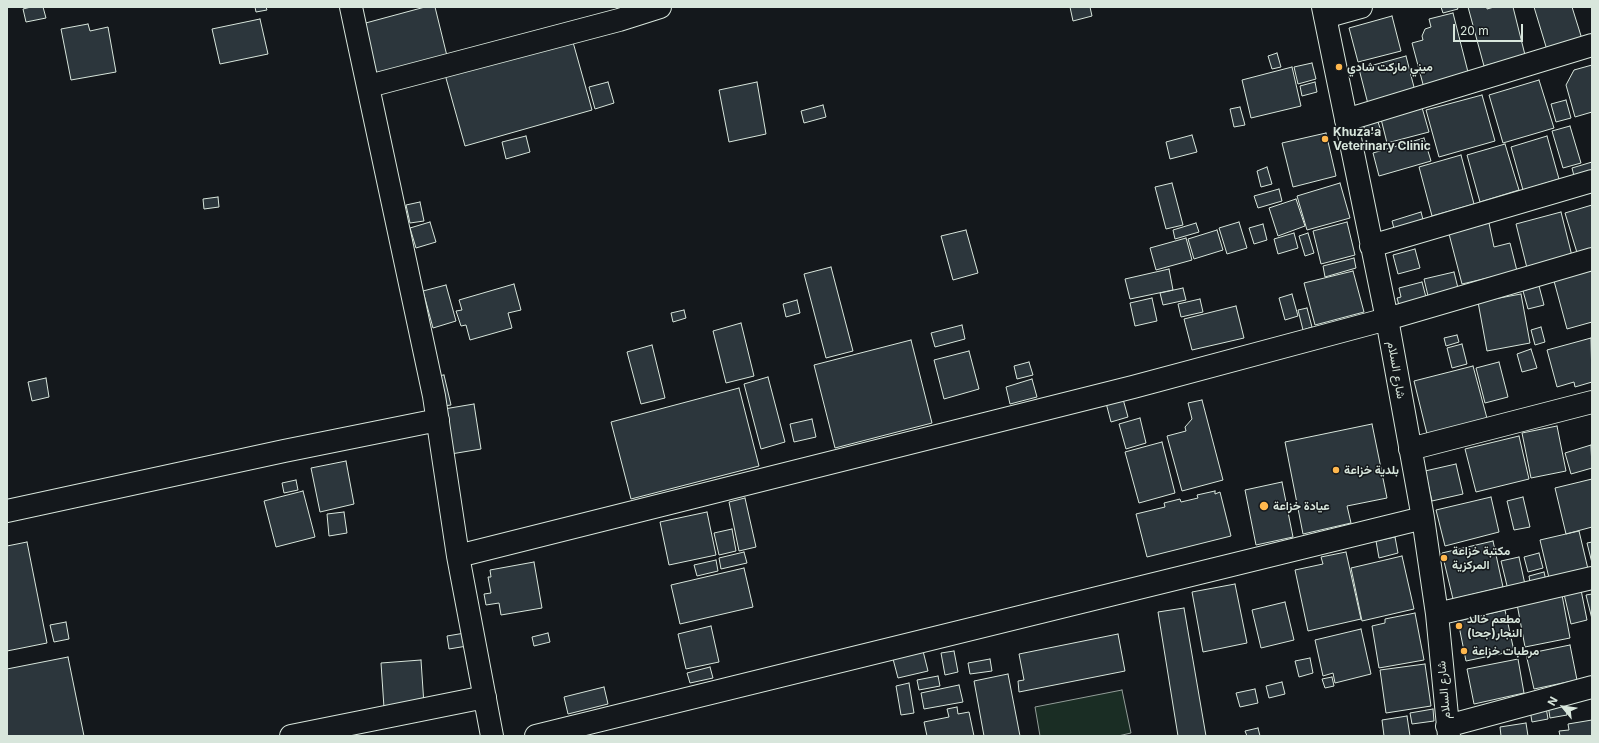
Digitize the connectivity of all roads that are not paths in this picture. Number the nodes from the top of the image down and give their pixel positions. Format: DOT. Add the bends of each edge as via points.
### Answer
graph roads {
  1 [pos="351,7"];
  2 [pos="660,7"];
  3 [pos="1361,7"];
  4 [pos="1324,12"];
  5 [pos="1592,44"];
  6 [pos="369,86"];
  7 [pos="1346,120"];
  8 [pos="1592,181"];
  9 [pos="1371,246"];
  10 [pos="1592,259"];
  11 [pos="1387,319"];
  12 [pos="1592,402"];
  13 [pos="438,420"];
  14 [pos="1410,449"];
  15 [pos="7,511"];
  16 [pos="1422,518"];
  17 [pos="458,556"];
  18 [pos="1592,578"];
  19 [pos="1437,614"];
  20 [pos="1592,686"];
  21 [pos="485,697"];
  22 [pos="1448,731"];
  23 [pos="291,736"];
  24 [pos="492,736"];
  25 [pos="536,736"];
  1 -- 6 [label="street"];
  2 -- 6 [label="street"];
  3 -- 4 [label="street"];
  4 -- 7 [label="street, شارع السلام"];
  5 -- 7 [label="street"];
  6 -- 13 [label="street"];
  7 -- 9 [label="street, شارع السلام"];
  8 -- 9 [label="street"];
  9 -- 11 [label="street, شارع السلام"];
  10 -- 11 [label="street"];
  11 -- 14 [label="street, شارع السلام"];
  11 -- 17 [label="street" via="1125,389"];
  12 -- 14 [label="street"];
  13 -- 15 [label="street"];
  13 -- 17 [label="street"];
  14 -- 16 [label="street, شارع السلام"];
  16 -- 19 [label="street, شارع السلام"];
  16 -- 25 [label="street"];
  17 -- 21 [label="street"];
  18 -- 19 [label="street"];
  19 -- 22 [label="street, شارع السلام"];
  20 -- 22 [label="street"];
  21 -- 23 [label="street"];
  21 -- 24 [label="street"];
}
